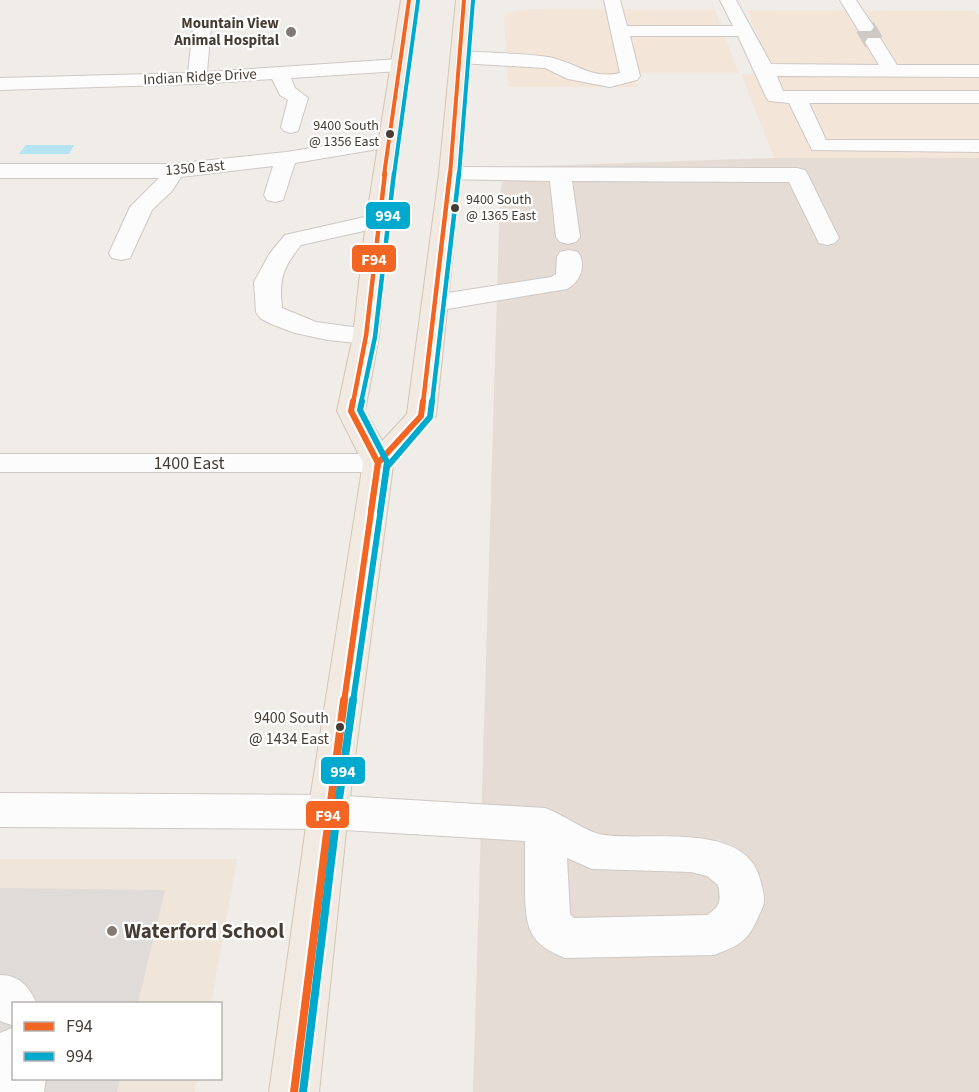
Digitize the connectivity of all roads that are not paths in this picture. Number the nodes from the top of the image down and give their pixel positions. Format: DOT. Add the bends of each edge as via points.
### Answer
graph roads {
  1 [pos="409,0"];
  2 [pos="465,0"];
  3 [pos="612,0"];
  4 [pos="728,0"];
  5 [pos="848,0"];
  6 [pos="202,27"];
  7 [pos="620,30"];
  8 [pos="745,31"];
  9 [pos="460,57"];
  10 [pos="399,65"];
  11 [pos="765,70"];
  12 [pos="891,70"];
  13 [pos="979,71"];
  14 [pos="279,73"];
  15 [pos="197,78"];
  16 [pos="0,84"];
  17 [pos="796,97"];
  18 [pos="979,97"];
  19 [pos="291,127"];
  20 [pos="389,142"];
  21 [pos="979,146"];
  22 [pos="286,158"];
  23 [pos="0,171"];
  24 [pos="173,171"];
  25 [pos="450,174"];
  26 [pos="560,174"];
  27 [pos="275,195"];
  28 [pos="378,221"];
  29 [pos="827,238"];
  30 [pos="121,253"];
  31 [pos="435,303"];
  32 [pos="366,336"];
  33 [pos="0,463"];
  34 [pos="378,463"];
  35 [pos="0,810"];
  36 [pos="328,812"];
  37 [pos="545,825"];
  38 [pos="0,996"];
  39 [pos="12,1003"];
  40 [pos="12,1052"];
  41 [pos="0,1061"];
  42 [pos="280,1092"];
  43 [pos="294,1092"];
  1 -- 10 [label="main road"];
  2 -- 9 [label="main road"];
  3 -- 7 [label="street"];
  4 -- 8 [label="street"];
  5 -- 12 [label="street"];
  6 -- 15 [label="street"];
  7 -- 8 [label="street"];
  7 -- 9 [label="street" via="630,76 610,81 575,75 549,63"];
  8 -- 11 [label="street"];
  9 -- 25 [label="main road"];
  10 -- 14 [label="street, Indian Ridge Drive"];
  10 -- 20 [label="main road"];
  11 -- 12 [label="street"];
  11 -- 17 [label="street" via="776,97"];
  12 -- 13 [label="street"];
  14 -- 15 [label="street, Indian Ridge Drive"];
  14 -- 19 [label="street" via="287,91 298,98"];
  15 -- 16 [label="street, Indian Ridge Drive"];
  17 -- 18 [label="street"];
  17 -- 21 [label="street" via="819,146"];
  20 -- 22 [label="street, 1350 East"];
  20 -- 28 [label="main road"];
  22 -- 24 [label="street, 1350 East"];
  22 -- 27 [label="street"];
  23 -- 24 [label="street, 1350 East"];
  24 -- 30 [label="street" via="166,187 141,210"];
  25 -- 26 [label="street"];
  25 -- 31 [label="main road"];
  26 -- 29 [label="street" via="798,175"];
  26 -- 31 [label="street" via="569,247 570,275 566,280"];
  28 -- 32 [label="main road"];
  28 -- 32 [label="street" via="293,240 267,282 269,312 281,319 317,332"];
  31 -- 34 [label="main road" via="421,416"];
  32 -- 34 [label="main road" via="351,411"];
  33 -- 34 [label="street, 1400 East"];
  34 -- 36 [label="main road"];
  35 -- 36 [label="street"];
  36 -- 37 [label="street"];
  36 -- 43 [label="main road"];
  37 -- 37 [label="street" via="548,922 565,938 714,936 735,922 743,901 738,876 719,861 691,854 592,852"];
  38 -- 39 [label="street"];
  40 -- 41 [label="street"];
  42 -- 43 [label="street"];
}
